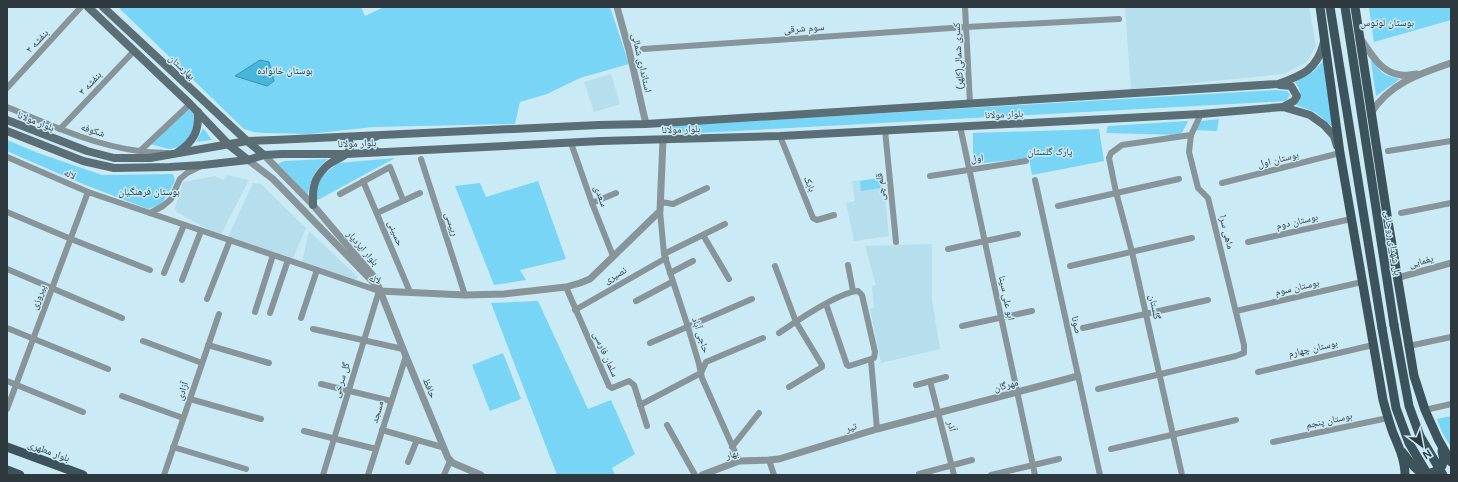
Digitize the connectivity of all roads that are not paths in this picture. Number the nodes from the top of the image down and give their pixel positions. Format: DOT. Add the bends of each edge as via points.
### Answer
graph roads {
  1 [pos="81,7"];
  2 [pos="88,7"];
  3 [pos="103,7"];
  4 [pos="617,7"];
  5 [pos="965,7"];
  6 [pos="1320,7"];
  7 [pos="1330,7"];
  8 [pos="1345,7"];
  9 [pos="1355,7"];
  10 [pos="1119,19"];
  11 [pos="966,27"];
  12 [pos="1359,36"];
  13 [pos="1325,39"];
  14 [pos="643,49"];
  15 [pos="134,51"];
  16 [pos="1451,63"];
  17 [pos="1421,74"];
  18 [pos="1278,84"];
  19 [pos="7,88"];
  20 [pos="190,104"];
  21 [pos="970,104"];
  22 [pos="7,107"];
  23 [pos="1283,107"];
  24 [pos="198,112"];
  25 [pos="1370,113"];
  26 [pos="1201,114"];
  27 [pos="7,120"];
  28 [pos="646,124"];
  29 [pos="960,126"];
  30 [pos="60,129"];
  31 [pos="885,130"];
  32 [pos="7,131"];
  33 [pos="1191,135"];
  34 [pos="377,136"];
  35 [pos="780,136"];
  36 [pos="343,137"];
  37 [pos="663,140"];
  38 [pos="1451,141"];
  39 [pos="247,142"];
  40 [pos="571,143"];
  41 [pos="229,145"];
  42 [pos="140,151"];
  43 [pos="1388,151"];
  44 [pos="378,152"];
  45 [pos="177,153"];
  46 [pos="1340,153"];
  47 [pos="346,154"];
  48 [pos="264,155"];
  49 [pos="7,157"];
  50 [pos="421,159"];
  51 [pos="248,160"];
  52 [pos="1026,161"];
  53 [pos="203,166"];
  54 [pos="969,170"];
  55 [pos="930,176"];
  56 [pos="1179,179"];
  57 [pos="1035,180"];
  58 [pos="363,181"];
  59 [pos="1222,183"];
  60 [pos="707,188"];
  61 [pos="88,192"];
  62 [pos="1116,192"];
  63 [pos="420,193"];
  64 [pos="340,194"];
  65 [pos="616,194"];
  66 [pos="403,200"];
  67 [pos="661,202"];
  68 [pos="592,203"];
  69 [pos="1451,203"];
  70 [pos="313,205"];
  71 [pos="1058,206"];
  72 [pos="660,211"];
  73 [pos="7,212"];
  74 [pos="1401,212"];
  75 [pos="150,213"];
  76 [pos="377,213"];
  77 [pos="834,215"];
  78 [pos="1351,219"];
  79 [pos="725,224"];
  80 [pos="184,225"];
  81 [pos="201,231"];
  82 [pos="1018,234"];
  83 [pos="703,235"];
  84 [pos="1192,238"];
  85 [pos="71,239"];
  86 [pos="230,240"];
  87 [pos="985,241"];
  88 [pos="896,242"];
  89 [pos="1248,242"];
  90 [pos="948,249"];
  91 [pos="1132,252"];
  92 [pos="273,255"];
  93 [pos="613,256"];
  94 [pos="665,256"];
  95 [pos="288,260"];
  96 [pos="693,261"];
  97 [pos="1451,263"];
  98 [pos="775,266"];
  99 [pos="848,266"];
  100 [pos="1070,266"];
  101 [pos="7,269"];
  102 [pos="150,270"];
  103 [pos="317,270"];
  104 [pos="670,272"];
  105 [pos="164,273"];
  106 [pos="1397,278"];
  107 [pos="729,279"];
  108 [pos="182,280"];
  109 [pos="672,282"];
  110 [pos="1362,282"];
  111 [pos="566,287"];
  112 [pos="52,288"];
  113 [pos="379,291"];
  114 [pos="853,291"];
  115 [pos="410,292"];
  116 [pos="465,295"];
  117 [pos="207,299"];
  118 [pos="752,299"];
  119 [pos="1208,300"];
  120 [pos="636,301"];
  121 [pos="826,304"];
  122 [pos="575,310"];
  123 [pos="1032,311"];
  124 [pos="1236,311"];
  125 [pos="255,312"];
  126 [pos="270,313"];
  127 [pos="219,314"];
  128 [pos="1146,314"];
  129 [pos="1001,317"];
  130 [pos="122,318"];
  131 [pos="302,318"];
  132 [pos="796,322"];
  133 [pos="962,326"];
  134 [pos="688,327"];
  135 [pos="7,328"];
  136 [pos="1083,328"];
  137 [pos="313,329"];
  138 [pos="778,333"];
  139 [pos="1451,336"];
  140 [pos="34,338"];
  141 [pos="763,338"];
  142 [pos="364,340"];
  143 [pos="143,341"];
  144 [pos="650,343"];
  145 [pos="208,345"];
  146 [pos="1373,345"];
  147 [pos="1409,346"];
  148 [pos="404,352"];
  149 [pos="871,360"];
  150 [pos="202,363"];
  151 [pos="269,363"];
  152 [pos="108,369"];
  153 [pos="1258,372"];
  154 [pos="701,373"];
  155 [pos="1160,374"];
  156 [pos="1078,376"];
  157 [pos="946,377"];
  158 [pos="7,381"];
  159 [pos="930,381"];
  160 [pos="321,384"];
  161 [pos="916,384"];
  162 [pos="16,385"];
  163 [pos="789,387"];
  164 [pos="1098,389"];
  165 [pos="349,390"];
  166 [pos="1017,392"];
  167 [pos="122,396"];
  168 [pos="190,399"];
  169 [pos="391,401"];
  170 [pos="1451,404"];
  171 [pos="640,405"];
  172 [pos="7,410"];
  173 [pos="1425,410"];
  174 [pos="83,412"];
  175 [pos="759,413"];
  176 [pos="939,413"];
  177 [pos="183,418"];
  178 [pos="1388,418"];
  179 [pos="262,419"];
  180 [pos="1236,420"];
  181 [pos="668,425"];
  182 [pos="647,426"];
  183 [pos="877,429"];
  184 [pos="382,430"];
  185 [pos="304,431"];
  186 [pos="1173,434"];
  187 [pos="334,438"];
  188 [pos="1438,439"];
  189 [pos="417,440"];
  190 [pos="1273,442"];
  191 [pos="173,447"];
  192 [pos="442,447"];
  193 [pos="732,447"];
  194 [pos="7,448"];
  195 [pos="376,449"];
  196 [pos="1111,449"];
  197 [pos="1400,449"];
  198 [pos="1059,459"];
  199 [pos="450,460"];
  200 [pos="769,460"];
  201 [pos="972,460"];
  202 [pos="739,461"];
  203 [pos="408,462"];
  204 [pos="1451,462"];
  205 [pos="52,464"];
  206 [pos="952,465"];
  207 [pos="1033,465"];
  208 [pos="246,469"];
  209 [pos="7,470"];
  210 [pos="920,474"];
  211 [pos="20,475"];
  212 [pos="73,475"];
  213 [pos="82,475"];
  214 [pos="164,475"];
  215 [pos="322,475"];
  216 [pos="368,475"];
  217 [pos="444,475"];
  218 [pos="481,475"];
  219 [pos="695,475"];
  220 [pos="702,475"];
  221 [pos="774,475"];
  222 [pos="954,475"];
  223 [pos="991,475"];
  224 [pos="1035,475"];
  225 [pos="1100,475"];
  226 [pos="1182,475"];
  227 [pos="1405,475"];
  228 [pos="1428,475"];
  229 [pos="1443,475"];
  1 -- 19 [label="street, بنفشه ۲"];
  2 -- 15 [label="main road, بهارستان"];
  3 -- 39 [label="main road, بهارستان"];
  4 -- 28 [label="street, استانداری شمالی"];
  5 -- 11 [label="street, کسری شمالی(کلهر)"];
  6 -- 13 [label="main road"];
  7 -- 228 [label="main road, bridge" via="1396,408 1409,443"];
  8 -- 229 [label="main road, پل شهدای روحانی, bridge" via="1409,406 1420,436"];
  9 -- 12 [label="main road"];
  10 -- 11 [label="street, سوم شرقی"];
  11 -- 14 [label="street, سوم شرقی"];
  11 -- 21 [label="street, کسری شمالی(کلهر)"];
  12 -- 17 [label="street" via="1377,62 1387,71 1401,75"];
  12 -- 25 [label="main road"];
  13 -- 18 [label="main road, بلوار مولانا" via="1321,53 1312,67 1297,77"];
  13 -- 46 [label="main road"];
  15 -- 20 [label="main road, بهارستان"];
  15 -- 30 [label="street, بنفشه ۳"];
  16 -- 17 [label="street"];
  17 -- 25 [label="street" via="1388,92"];
  18 -- 21 [label="main road, بلوار مولانا"];
  18 -- 23 [label="main road" via="1291,86 1297,96 1294,101"];
  20 -- 24 [label="main road, بهارستان"];
  20 -- 42 [label="street"];
  21 -- 28 [label="main road, بلوار مولانا"];
  22 -- 30 [label="street, شکوفه"];
  23 -- 26 [label="main road, بلوار مولانا"];
  23 -- 46 [label="main road, بلوار مولانا" via="1310,115 1324,125 1334,136"];
  24 -- 41 [label="main road, بهارستان"];
  24 -- 45 [label="main road" via="199,125 195,136"];
  25 -- 106 [label="main road"];
  26 -- 29 [label="main road, بلوار مولانا"];
  26 -- 33 [label="street, ماهی سرا"];
  27 -- 45 [label="main road, بلوار مولانا" via="87,151 114,158 150,158"];
  28 -- 34 [label="main road, بلوار مولانا"];
  29 -- 31 [label="main road, بلوار مولانا"];
  29 -- 54 [label="street, ابو علی سینا"];
  30 -- 42 [label="street, شکوفه" via="105,144"];
  31 -- 35 [label="main road, بلوار مولانا"];
  31 -- 88 [label="street, قلم چی"];
  32 -- 53 [label="main road, بلوار مولانا" via="83,160 114,168"];
  33 -- 62 [label="street, گلستان" via="1118,147 1111,153 1110,158"];
  33 -- 124 [label="street, ماهی سرا" via="1189,152 1197,185 1208,198"];
  34 -- 36 [label="main road, بلوار مولانا"];
  34 -- 44 [label="main road" via="371,139 369,146"];
  35 -- 37 [label="main road, بلوار مولانا"];
  35 -- 77 [label="street, بابک" via="813,218 817,220"];
  36 -- 39 [label="main road, بلوار مولانا"];
  36 -- 47 [label="main road" via="349,141 350,146"];
  37 -- 40 [label="main road, بلوار مولانا"];
  37 -- 67 [label="street"];
  38 -- 43 [label="street"];
  39 -- 41 [label="main road, بلوار مولانا"];
  39 -- 48 [label="main road, بهارستان"];
  40 -- 44 [label="main road, بلوار مولانا"];
  40 -- 68 [label="street, سعدی"];
  41 -- 45 [label="main road, بلوار مولانا"];
  41 -- 51 [label="main road, بهارستان"];
  42 -- 45 [label="street, شکوفه"];
  44 -- 47 [label="main road, بلوار مولانا"];
  46 -- 59 [label="street, بوستان اول"];
  46 -- 78 [label="main road"];
  47 -- 48 [label="main road, بلوار مولانا"];
  47 -- 70 [label="main road" via="328,165 318,176 312,189"];
  48 -- 51 [label="main road, بلوار مولانا"];
  48 -- 70 [label="street, بلوار ایزدیار"];
  49 -- 61 [label="street, لاله"];
  50 -- 116 [label="street, رییسی"];
  51 -- 53 [label="main road, بلوار مولانا"];
  51 -- 113 [label="street, بلوار ایزدیار" via="273,180"];
  52 -- 54 [label="street, اول"];
  53 -- 75 [label="street" via="180,179 171,199"];
  54 -- 55 [label="street, اول"];
  54 -- 87 [label="street, ابو علی سینا"];
  56 -- 62 [label="street"];
  57 -- 156 [label="street, صونا"];
  58 -- 64 [label="street"];
  58 -- 66 [label="street" via="390,167"];
  58 -- 76 [label="street, حسینی"];
  60 -- 67 [label="street" via="674,204"];
  61 -- 75 [label="street, لاله"];
  61 -- 85 [label="street, پیروزی"];
  62 -- 71 [label="street"];
  62 -- 91 [label="street, گلستان"];
  63 -- 66 [label="street"];
  65 -- 68 [label="street"];
  66 -- 76 [label="street"];
  67 -- 72 [label="street"];
  68 -- 93 [label="street, سعدی"];
  69 -- 74 [label="street"];
  70 -- 113 [label="street, بلوار ایزدیار" via="375,278"];
  72 -- 93 [label="street, لاله"];
  72 -- 94 [label="street, حاجی آباد"];
  73 -- 85 [label="street"];
  75 -- 80 [label="street, لاله"];
  76 -- 115 [label="street, حسینی"];
  78 -- 89 [label="street, بوستان دوم"];
  78 -- 110 [label="main road"];
  79 -- 83 [label="street"];
  80 -- 81 [label="street, لاله"];
  80 -- 105 [label="street"];
  81 -- 86 [label="street, لاله"];
  81 -- 108 [label="street"];
  82 -- 87 [label="street"];
  83 -- 94 [label="street"];
  83 -- 107 [label="street"];
  84 -- 91 [label="street"];
  85 -- 102 [label="street"];
  85 -- 112 [label="street, پیروزی"];
  86 -- 92 [label="street, لاله"];
  86 -- 117 [label="street"];
  87 -- 90 [label="street"];
  87 -- 129 [label="street, ابو علی سینا"];
  91 -- 100 [label="street"];
  91 -- 128 [label="street, گلستان"];
  92 -- 95 [label="street, لاله"];
  92 -- 125 [label="street"];
  93 -- 111 [label="street, لاله" via="590,278"];
  94 -- 104 [label="street, حاجی آباد"];
  94 -- 122 [label="street, نصیری"];
  95 -- 103 [label="street, لاله"];
  95 -- 126 [label="street"];
  96 -- 104 [label="street"];
  97 -- 106 [label="street, یغمایی"];
  98 -- 132 [label="street"];
  99 -- 114 [label="street"];
  101 -- 112 [label="street"];
  103 -- 113 [label="street, لاله"];
  103 -- 131 [label="street"];
  104 -- 109 [label="street, حاجی آباد"];
  106 -- 147 [label="main road"];
  109 -- 120 [label="street"];
  109 -- 134 [label="street, حاجی آباد"];
  110 -- 124 [label="street, بوستان سوم"];
  110 -- 146 [label="main road"];
  111 -- 116 [label="street, لاله" via="504,294"];
  111 -- 122 [label="street, سلمان فارسی"];
  112 -- 130 [label="street"];
  112 -- 140 [label="street, پیروزی"];
  113 -- 115 [label="street, لاله"];
  113 -- 142 [label="street, گل سرخی"];
  113 -- 148 [label="street, حافظ"];
  114 -- 121 [label="street"];
  114 -- 149 [label="street" via="858,291 862,295 875,352"];
  115 -- 116 [label="street, لاله"];
  118 -- 134 [label="street"];
  119 -- 128 [label="street"];
  121 -- 132 [label="street"];
  121 -- 149 [label="street" via="846,364 849,366"];
  122 -- 171 [label="street, سلمان فارسی" via="609,386 612,388 631,382"];
  123 -- 129 [label="street"];
  124 -- 155 [label="street, ماهی سرا" via="1244,353"];
  127 -- 145 [label="street, آزادی"];
  128 -- 136 [label="street"];
  128 -- 155 [label="street, گلستان"];
  129 -- 133 [label="street"];
  129 -- 166 [label="street, ابو علی سینا"];
  132 -- 138 [label="street"];
  132 -- 163 [label="street" via="822,368"];
  134 -- 144 [label="street"];
  134 -- 154 [label="street, حاجی آباد"];
  135 -- 140 [label="street"];
  137 -- 142 [label="street"];
  139 -- 147 [label="street"];
  140 -- 152 [label="street"];
  140 -- 162 [label="street, پیروزی"];
  141 -- 154 [label="street" via="706,362"];
  142 -- 148 [label="street"];
  142 -- 165 [label="street, گل سرخی"];
  143 -- 150 [label="street"];
  145 -- 150 [label="street, آزادی"];
  145 -- 151 [label="street"];
  146 -- 153 [label="street, بوستان چهارم"];
  146 -- 178 [label="main road"];
  147 -- 173 [label="main road"];
  148 -- 169 [label="street, مسجد"];
  148 -- 192 [label="street, حافظ"];
  149 -- 183 [label="street"];
  150 -- 168 [label="street, آزادی"];
  154 -- 171 [label="street"];
  154 -- 193 [label="street, حاجی آباد"];
  155 -- 164 [label="street"];
  155 -- 186 [label="street, گلستان"];
  156 -- 166 [label="street, مهرگان"];
  156 -- 225 [label="street, صونا"];
  157 -- 159 [label="street"];
  158 -- 162 [label="street"];
  159 -- 161 [label="street"];
  159 -- 176 [label="street, آذر"];
  160 -- 165 [label="street"];
  162 -- 172 [label="street, پیروزی"];
  162 -- 174 [label="street"];
  165 -- 169 [label="street"];
  165 -- 187 [label="street, گل سرخی"];
  166 -- 176 [label="street, مهرگان"];
  166 -- 207 [label="street, ابو علی سینا"];
  167 -- 177 [label="street"];
  168 -- 177 [label="street, آزادی"];
  168 -- 179 [label="street"];
  169 -- 184 [label="street, مسجد"];
  170 -- 173 [label="street"];
  171 -- 182 [label="street, سلمان فارسی"];
  173 -- 188 [label="main road"];
  175 -- 193 [label="street"];
  176 -- 183 [label="street, تیر"];
  176 -- 206 [label="street, آذر"];
  177 -- 191 [label="street, آزادی"];
  178 -- 190 [label="street, بوستان پنجم"];
  178 -- 197 [label="main road"];
  180 -- 186 [label="street"];
  181 -- 219 [label="street"];
  183 -- 200 [label="street, تیر"];
  184 -- 189 [label="street"];
  184 -- 195 [label="street, مسجد"];
  185 -- 187 [label="street"];
  186 -- 196 [label="street"];
  186 -- 226 [label="street, گلستان"];
  187 -- 195 [label="street"];
  187 -- 215 [label="street, گل سرخی"];
  188 -- 197 [label="main road" via="1444,463 1441,468 1429,473 1419,471"];
  188 -- 204 [label="main road"];
  189 -- 192 [label="street"];
  189 -- 203 [label="street"];
  191 -- 208 [label="street"];
  191 -- 214 [label="street, آزادی"];
  192 -- 199 [label="street, حافظ"];
  193 -- 202 [label="street, حاجی آباد"];
  194 -- 205 [label="main road, بلوار مطهری"];
  195 -- 216 [label="street, مسجد"];
  197 -- 227 [label="main road"];
  198 -- 207 [label="street"];
  199 -- 217 [label="street"];
  199 -- 218 [label="street"];
  200 -- 202 [label="street, بهار"];
  200 -- 221 [label="street"];
  201 -- 206 [label="street"];
  202 -- 220 [label="street, بهار"];
  205 -- 212 [label="main road"];
  205 -- 213 [label="main road, بلوار مطهری"];
  206 -- 210 [label="street"];
  206 -- 222 [label="street, آذر"];
  207 -- 223 [label="street"];
  207 -- 224 [label="street, ابو علی سینا"];
  209 -- 211 [label="main road"];
}
